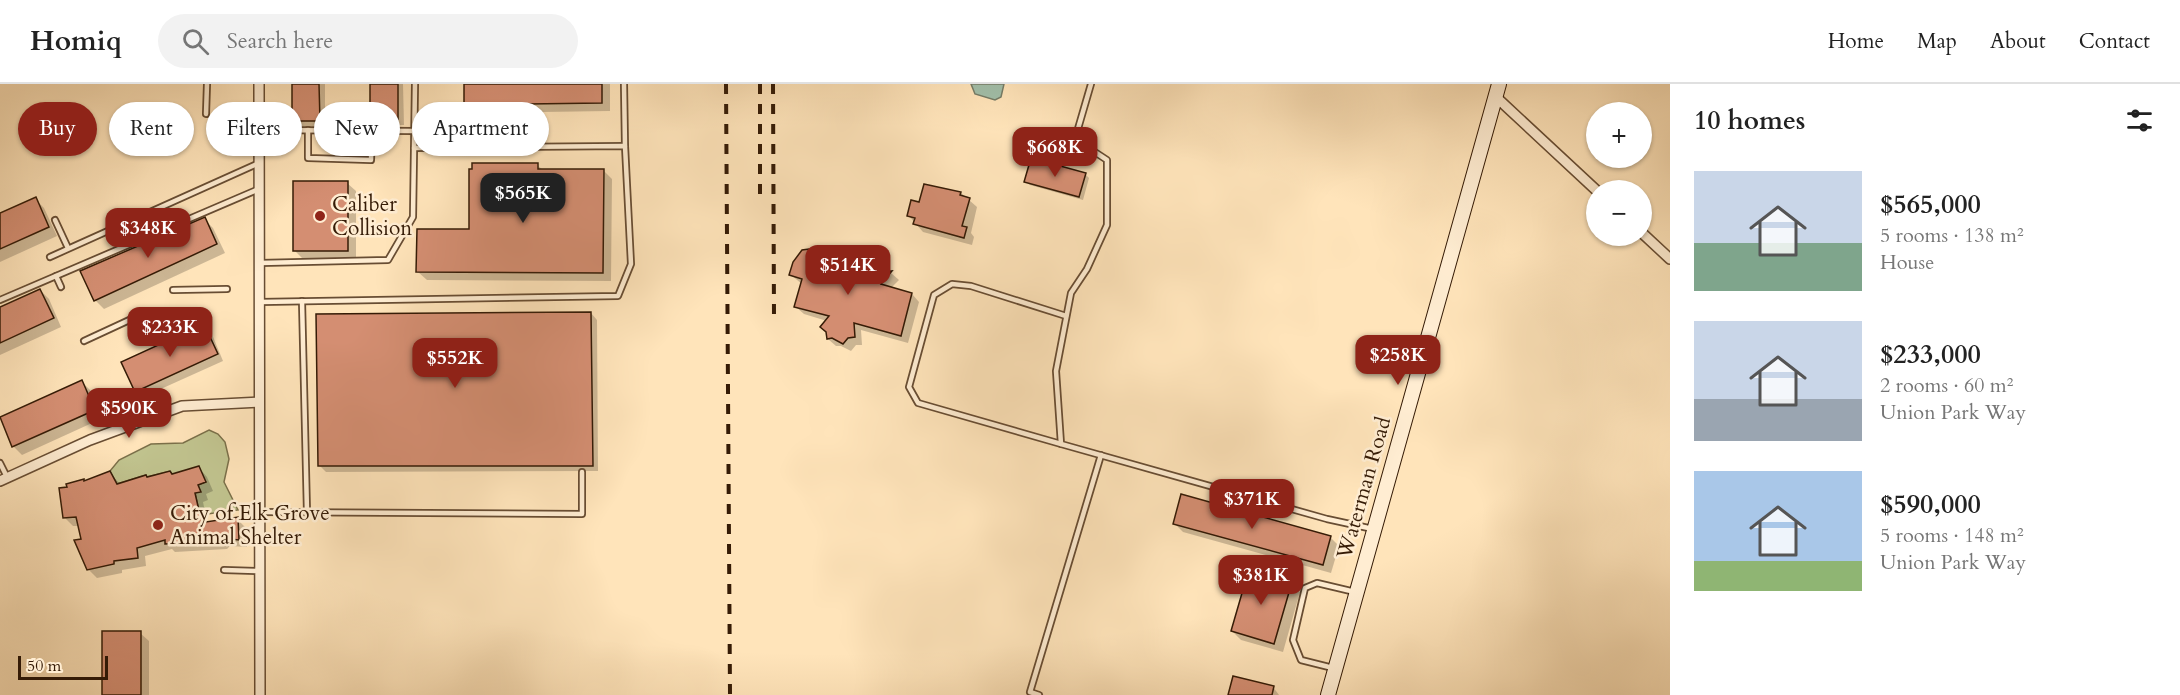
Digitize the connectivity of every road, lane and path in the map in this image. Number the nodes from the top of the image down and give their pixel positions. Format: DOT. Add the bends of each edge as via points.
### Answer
graph roads {
  1 [pos="207,84"];
  2 [pos="259,84"];
  3 [pos="415,84"];
  4 [pos="624,84"];
  5 [pos="1091,84"];
  6 [pos="1498,90"];
  7 [pos="206,102"];
  8 [pos="259,102"];
  9 [pos="415,102"];
  10 [pos="302,130"];
  11 [pos="308,130"];
  12 [pos="314,130"];
  13 [pos="549,146"];
  14 [pos="625,146"];
  15 [pos="259,156"];
  16 [pos="371,156"];
  17 [pos="414,156"];
  18 [pos="259,163"];
  19 [pos="1586,180"];
  20 [pos="259,189"];
  21 [pos="56,220"];
  22 [pos="1652,243"];
  23 [pos="68,249"];
  24 [pos="50,257"];
  25 [pos="1670,260"];
  26 [pos="260,263"];
  27 [pos="56,276"];
  28 [pos="61,287"];
  29 [pos="227,289"];
  30 [pos="173,290"];
  31 [pos="0,300"];
  32 [pos="302,301"];
  33 [pos="260,302"];
  34 [pos="1066,316"];
  35 [pos="145,331"];
  36 [pos="84,341"];
  37 [pos="259,402"];
  38 [pos="113,409"];
  39 [pos="121,428"];
  40 [pos="1061,444"];
  41 [pos="1101,455"];
  42 [pos="0,462"];
  43 [pos="582,472"];
  44 [pos="4,479"];
  45 [pos="260,512"];
  46 [pos="307,512"];
  47 [pos="1375,529"];
  48 [pos="224,570"];
  49 [pos="260,571"];
  50 [pos="1357,592"];
  51 [pos="1335,669"];
  52 [pos="261,695"];
  53 [pos="1039,695"];
  54 [pos="1328,695"];
  1 -- 7 [label="lane"];
  2 -- 8 [label="street"];
  3 -- 9 [label="lane"];
  4 -- 14 [label="lane"];
  5 -- 34 [label="lane" via="1075,139 1107,160 1107,225 1071,293"];
  6 -- 19 [label="street"];
  6 -- 47 [label="main road, Waterman Road"];
  10 -- 11 [label="lane"];
  11 -- 12 [label="lane"];
  11 -- 16 [label="lane" via="308,158 371,160"];
  13 -- 14 [label="lane"];
  14 -- 32 [label="lane" via="631,264 618,296"];
  15 -- 18 [label="street"];
  17 -- 26 [label="lane" via="413,217 388,260"];
  18 -- 20 [label="street"];
  18 -- 23 [label="lane"];
  20 -- 26 [label="street"];
  20 -- 27 [label="lane"];
  21 -- 23 [label="lane"];
  22 -- 25 [label="street"];
  23 -- 24 [label="lane"];
  26 -- 33 [label="street"];
  27 -- 28 [label="lane"];
  27 -- 31 [label="lane"];
  29 -- 30 [label="lane"];
  32 -- 33 [label="lane"];
  32 -- 46 [label="lane"];
  33 -- 37 [label="street"];
  34 -- 40 [label="lane" via="1056,370"];
  34 -- 40 [label="lane" via="952,284 933,295 909,387 918,403"];
  35 -- 36 [label="lane" via="138,316"];
  37 -- 39 [label="street" via="182,406"];
  37 -- 45 [label="street"];
  38 -- 39 [label="lane"];
  39 -- 44 [label="street"];
  40 -- 41 [label="lane"];
  41 -- 47 [label="lane"];
  41 -- 53 [label="lane" via="1030,692"];
  42 -- 44 [label="lane"];
  43 -- 46 [label="lane" via="582,514"];
  45 -- 46 [label="lane"];
  45 -- 49 [label="street"];
  47 -- 50 [label="main road, Waterman Road"];
  48 -- 49 [label="lane"];
  49 -- 52 [label="street"];
  50 -- 51 [label="main road, Waterman Road"];
  50 -- 51 [label="lane" via="1317,583 1305,588 1293,640 1301,660"];
  51 -- 54 [label="main road, Waterman Road"];
}
